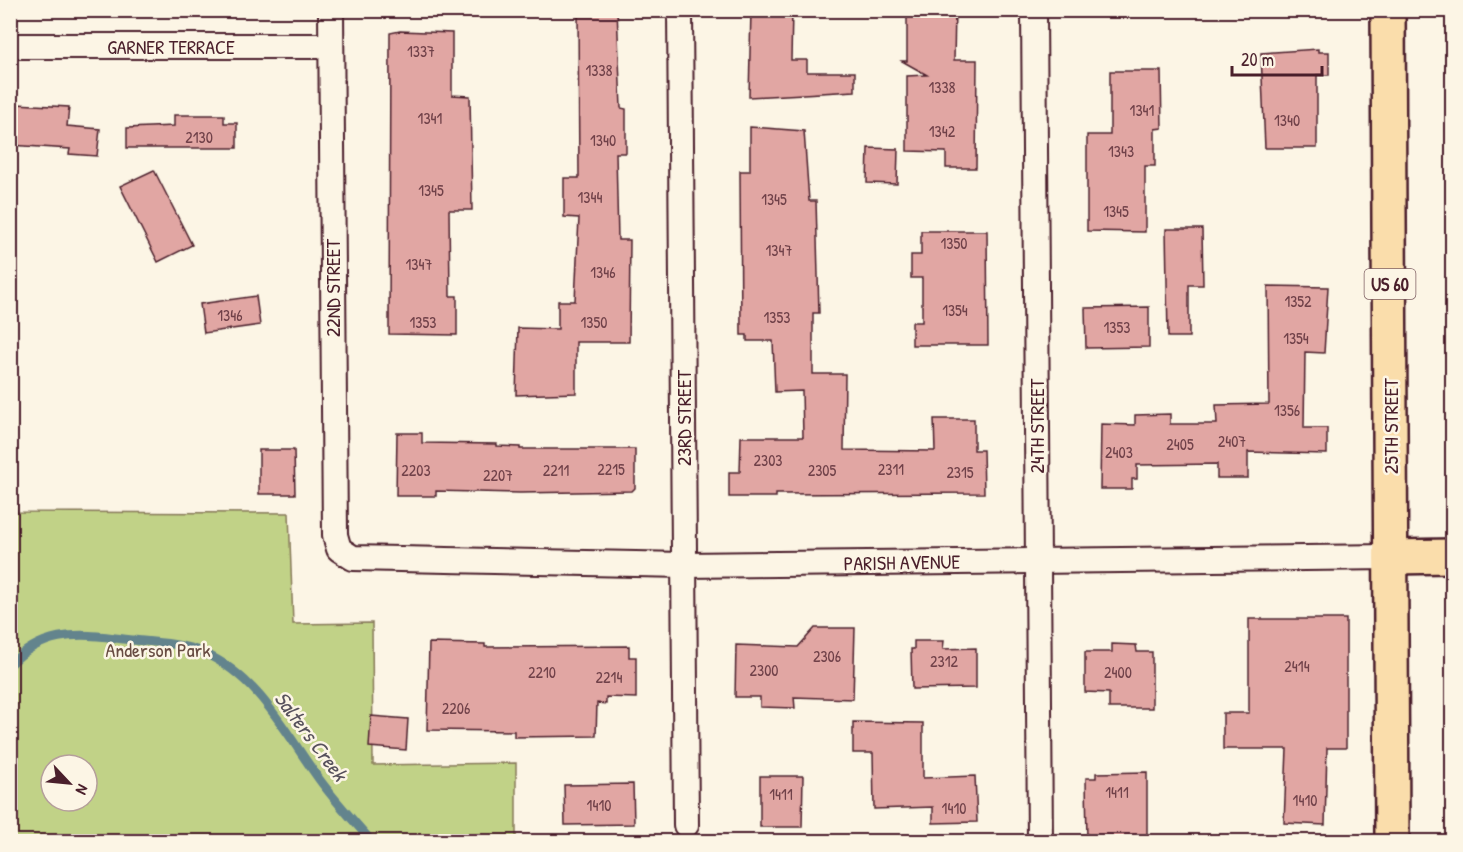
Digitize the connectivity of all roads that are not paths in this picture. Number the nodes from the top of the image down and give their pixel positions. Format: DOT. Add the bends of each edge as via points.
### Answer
graph roads {
  1 [pos="331,10"];
  2 [pos="680,10"];
  3 [pos="1034,10"];
  4 [pos="1388,10"];
  5 [pos="10,46"];
  6 [pos="331,46"];
  7 [pos="1452,556"];
  8 [pos="1391,557"];
  9 [pos="352,558"];
  10 [pos="1036,561"];
  11 [pos="684,565"];
  12 [pos="686,825"];
  13 [pos="1040,842"];
  14 [pos="1392,842"];
  1 -- 6 [label="street, 22ND STREET"];
  2 -- 11 [label="street, 23RD STREET"];
  3 -- 10 [label="street, 24TH STREET"];
  4 -- 8 [label="main road, 25TH STREET / US 60"];
  5 -- 6 [label="street, GARNER TERRACE"];
  6 -- 9 [label="street, 22ND STREET" via="335,535 339,549"];
  7 -- 8 [label="main road, PARISH AVENUE"];
  8 -- 10 [label="street, PARISH AVENUE"];
  8 -- 14 [label="main road, 25TH STREET / US 60"];
  9 -- 11 [label="street, PARISH AVENUE"];
  10 -- 11 [label="street, PARISH AVENUE"];
  10 -- 13 [label="street, 24TH STREET"];
  11 -- 12 [label="street, 23RD STREET"];
}
